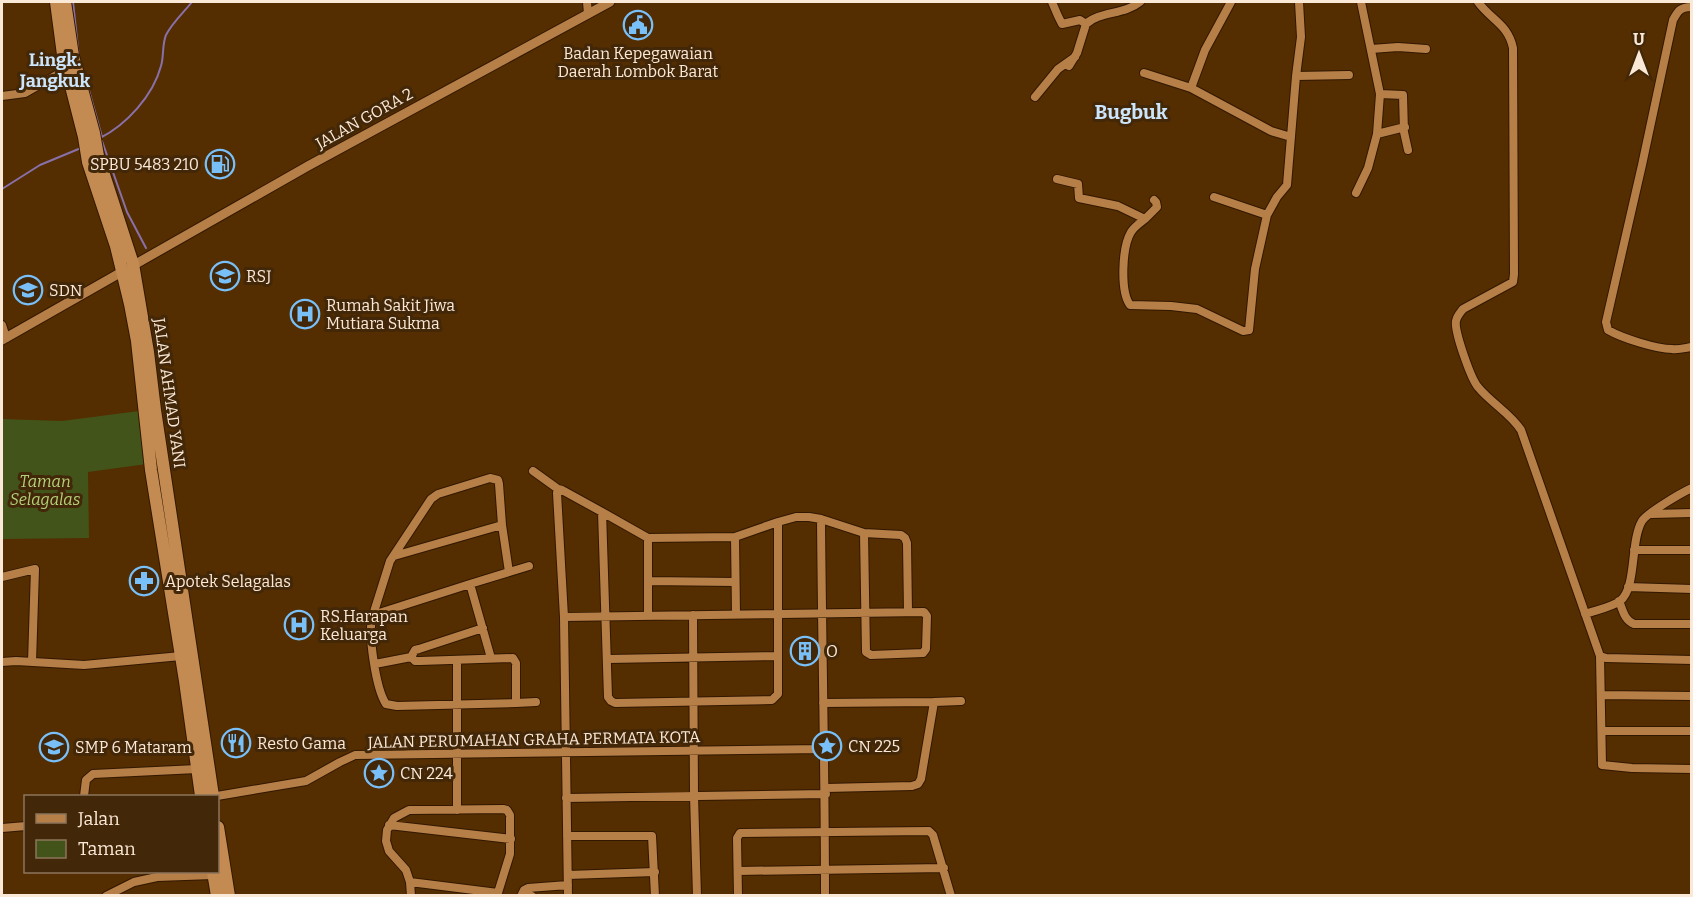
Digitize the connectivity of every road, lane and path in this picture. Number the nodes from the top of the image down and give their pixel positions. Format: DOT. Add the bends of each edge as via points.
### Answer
graph roads {
  1 [pos="56,2"];
  2 [pos="65,2"];
  3 [pos="586,2"];
  4 [pos="610,2"];
  5 [pos="1052,2"];
  6 [pos="1140,2"];
  7 [pos="1232,2"];
  8 [pos="1299,2"];
  9 [pos="1361,2"];
  10 [pos="1478,2"];
  11 [pos="1692,7"];
  12 [pos="588,14"];
  13 [pos="1086,24"];
  14 [pos="1371,49"];
  15 [pos="1426,49"];
  16 [pos="1075,57"];
  17 [pos="1070,66"];
  18 [pos="67,69"];
  19 [pos="1144,73"];
  20 [pos="1349,75"];
  21 [pos="1296,76"];
  22 [pos="1191,88"];
  23 [pos="1380,94"];
  24 [pos="2,96"];
  25 [pos="1035,97"];
  26 [pos="84,114"];
  27 [pos="1404,127"];
  28 [pos="1377,135"];
  29 [pos="1291,137"];
  30 [pos="1408,150"];
  31 [pos="95,165"];
  32 [pos="1056,179"];
  33 [pos="1356,193"];
  34 [pos="1214,197"];
  35 [pos="1154,200"];
  36 [pos="1267,215"];
  37 [pos="1145,219"];
  38 [pos="134,264"];
  39 [pos="123,271"];
  40 [pos="2,325"];
  41 [pos="4,339"];
  42 [pos="1692,347"];
  43 [pos="533,471"];
  44 [pos="1692,488"];
  45 [pos="558,489"];
  46 [pos="602,512"];
  47 [pos="1692,513"];
  48 [pos="1650,514"];
  49 [pos="821,519"];
  50 [pos="778,522"];
  51 [pos="502,525"];
  52 [pos="864,533"];
  53 [pos="735,537"];
  54 [pos="648,538"];
  55 [pos="1634,550"];
  56 [pos="1692,550"];
  57 [pos="394,556"];
  58 [pos="529,566"];
  59 [pos="509,572"];
  60 [pos="2,577"];
  61 [pos="648,582"];
  62 [pos="735,582"];
  63 [pos="470,584"];
  64 [pos="1628,587"];
  65 [pos="1692,589"];
  66 [pos="1619,601"];
  67 [pos="908,612"];
  68 [pos="822,613"];
  69 [pos="866,613"];
  70 [pos="736,614"];
  71 [pos="778,614"];
  72 [pos="1585,614"];
  73 [pos="373,615"];
  74 [pos="693,615"];
  75 [pos="606,616"];
  76 [pos="648,616"];
  77 [pos="564,617"];
  78 [pos="1692,624"];
  79 [pos="483,628"];
  80 [pos="778,656"];
  81 [pos="1600,656"];
  82 [pos="411,657"];
  83 [pos="693,657"];
  84 [pos="491,658"];
  85 [pos="608,659"];
  86 [pos="457,660"];
  87 [pos="1692,660"];
  88 [pos="2,662"];
  89 [pos="32,662"];
  90 [pos="375,664"];
  91 [pos="188,669"];
  92 [pos="1601,695"];
  93 [pos="1692,696"];
  94 [pos="694,701"];
  95 [pos="961,701"];
  96 [pos="536,702"];
  97 [pos="934,702"];
  98 [pos="516,703"];
  99 [pos="823,703"];
  100 [pos="458,704"];
  101 [pos="1602,730"];
  102 [pos="1692,731"];
  103 [pos="824,749"];
  104 [pos="694,751"];
  105 [pos="565,753"];
  106 [pos="458,754"];
  107 [pos="197,769"];
  108 [pos="1692,769"];
  109 [pos="826,791"];
  110 [pos="84,795"];
  111 [pos="201,795"];
  112 [pos="215,795"];
  113 [pos="219,795"];
  114 [pos="694,796"];
  115 [pos="566,798"];
  116 [pos="458,810"];
  117 [pos="389,825"];
  118 [pos="24,826"];
  119 [pos="2,828"];
  120 [pos="826,832"];
  121 [pos="567,836"];
  122 [pos="219,838"];
  123 [pos="511,839"];
  124 [pos="944,868"];
  125 [pos="825,870"];
  126 [pos="655,872"];
  127 [pos="738,872"];
  128 [pos="213,873"];
  129 [pos="568,875"];
  130 [pos="410,882"];
  131 [pos="568,885"];
  132 [pos="498,894"];
  133 [pos="522,894"];
  134 [pos="106,896"];
  135 [pos="217,896"];
  136 [pos="229,896"];
  137 [pos="411,896"];
  138 [pos="532,896"];
  139 [pos="568,896"];
  140 [pos="655,896"];
  141 [pos="696,896"];
  142 [pos="738,896"];
  143 [pos="825,896"];
  144 [pos="951,896"];
  1 -- 18 [label="highway"];
  2 -- 26 [label="highway"];
  3 -- 12 [label="street"];
  4 -- 12 [label="street, JALAN GORA 2"];
  5 -- 13 [label="street" via="1062,24 1080,20"];
  6 -- 13 [label="street"];
  7 -- 22 [label="street" via="1205,50"];
  8 -- 21 [label="street" via="1301,37"];
  9 -- 14 [label="street"];
  10 -- 72 [label="street" via="1506,30 1513,48 1515,274 1513,282 1463,309 1455,323 1473,380 1521,430"];
  11 -- 42 [label="street" via="1682,8 1673,20 1606,322 1608,330 1615,334 1652,345"];
  12 -- 38 [label="street, JALAN GORA 2"];
  13 -- 16 [label="street"];
  14 -- 15 [label="street"];
  14 -- 23 [label="street"];
  16 -- 17 [label="street"];
  16 -- 25 [label="street" via="1058,69"];
  18 -- 24 [label="street" via="25,93"];
  18 -- 26 [label="highway"];
  19 -- 22 [label="street"];
  20 -- 21 [label="street"];
  21 -- 29 [label="street"];
  22 -- 29 [label="street" via="1271,131"];
  23 -- 27 [label="street" via="1403,95"];
  23 -- 28 [label="street"];
  26 -- 31 [label="highway, JALAN AHMAD YANI"];
  27 -- 28 [label="street"];
  27 -- 30 [label="street"];
  28 -- 33 [label="street"];
  29 -- 36 [label="street" via="1287,185"];
  31 -- 38 [label="highway, JALAN AHMAD YANI"];
  31 -- 39 [label="highway"];
  32 -- 37 [label="street" via="1078,184 1079,198 1118,206"];
  34 -- 36 [label="street"];
  35 -- 37 [label="street" via="1157,207"];
  36 -- 37 [label="street" via="1255,269 1250,328 1246,331 1197,309 1128,304 1125,252 1132,231"];
  38 -- 39 [label="street, JALAN GORA 2"];
  38 -- 91 [label="highway, JALAN AHMAD YANI"];
  39 -- 41 [label="street, JALAN GORA 2"];
  39 -- 91 [label="highway" via="137,341 151,470"];
  40 -- 41 [label="street"];
  43 -- 45 [label="street"];
  44 -- 48 [label="street"];
  45 -- 46 [label="street"];
  45 -- 77 [label="street"];
  46 -- 54 [label="street"];
  46 -- 75 [label="street"];
  47 -- 48 [label="street"];
  48 -- 55 [label="street" via="1642,521"];
  49 -- 50 [label="street" via="796,517"];
  49 -- 52 [label="street"];
  49 -- 68 [label="street"];
  50 -- 53 [label="street"];
  50 -- 71 [label="street"];
  51 -- 57 [label="street"];
  51 -- 57 [label="street" via="500,483 490,478 434,497"];
  51 -- 59 [label="street"];
  52 -- 67 [label="street" via="905,538"];
  52 -- 69 [label="street"];
  53 -- 54 [label="street"];
  53 -- 62 [label="street"];
  54 -- 61 [label="street"];
  55 -- 56 [label="street"];
  55 -- 64 [label="street"];
  57 -- 73 [label="street"];
  58 -- 59 [label="street"];
  59 -- 63 [label="street"];
  60 -- 89 [label="street" via="35,569"];
  61 -- 62 [label="street"];
  61 -- 76 [label="street"];
  62 -- 70 [label="street"];
  63 -- 73 [label="street"];
  63 -- 79 [label="street"];
  64 -- 65 [label="street"];
  64 -- 66 [label="street"];
  66 -- 72 [label="street"];
  66 -- 78 [label="street" via="1626,618 1634,624"];
  67 -- 69 [label="street"];
  67 -- 69 [label="street" via="924,612 927,616 926,650 920,654 867,654"];
  68 -- 69 [label="street"];
  68 -- 71 [label="street"];
  68 -- 99 [label="street"];
  70 -- 71 [label="street"];
  70 -- 74 [label="street"];
  71 -- 80 [label="street"];
  72 -- 81 [label="street"];
  73 -- 90 [label="street" via="370,636"];
  74 -- 76 [label="street"];
  74 -- 83 [label="street"];
  75 -- 76 [label="street"];
  75 -- 77 [label="street"];
  75 -- 85 [label="street"];
  77 -- 105 [label="street"];
  79 -- 82 [label="street" via="415,650"];
  79 -- 84 [label="street"];
  80 -- 83 [label="street"];
  80 -- 94 [label="street" via="775,699"];
  81 -- 87 [label="street"];
  81 -- 92 [label="street"];
  82 -- 86 [label="street" via="415,661"];
  82 -- 90 [label="street"];
  83 -- 85 [label="street"];
  83 -- 94 [label="street"];
  84 -- 86 [label="street"];
  84 -- 98 [label="street" via="515,660"];
  85 -- 94 [label="street" via="608,697 615,703"];
  86 -- 100 [label="street"];
  88 -- 89 [label="street"];
  89 -- 91 [label="street"];
  90 -- 100 [label="street" via="386,705"];
  91 -- 107 [label="highway"];
  91 -- 112 [label="highway, JALAN AHMAD YANI"];
  92 -- 93 [label="street"];
  92 -- 101 [label="street"];
  94 -- 104 [label="street"];
  95 -- 97 [label="street"];
  96 -- 98 [label="street"];
  97 -- 99 [label="street"];
  97 -- 109 [label="street" via="918,784"];
  98 -- 100 [label="street"];
  99 -- 103 [label="street"];
  100 -- 106 [label="street"];
  101 -- 102 [label="street"];
  101 -- 108 [label="street" via="1602,765"];
  103 -- 104 [label="street, JALAN PERUMAHAN GRAHA PERMATA KOTA"];
  103 -- 109 [label="street"];
  104 -- 105 [label="street, JALAN PERUMAHAN GRAHA PERMATA KOTA"];
  104 -- 114 [label="street"];
  105 -- 106 [label="street, JALAN PERUMAHAN GRAHA PERMATA KOTA"];
  105 -- 115 [label="street"];
  106 -- 113 [label="street, JALAN PERUMAHAN GRAHA PERMATA KOTA" via="351,756 297,784"];
  106 -- 116 [label="street"];
  107 -- 110 [label="street" via="93,774 86,780"];
  107 -- 111 [label="highway"];
  109 -- 114 [label="street"];
  109 -- 120 [label="street"];
  114 -- 115 [label="street"];
  114 -- 141 [label="street"];
  115 -- 121 [label="street"];
  116 -- 117 [label="street" via="409,810"];
  116 -- 123 [label="street" via="507,810"];
  117 -- 123 [label="street"];
  117 -- 130 [label="street" via="389,851 406,870"];
  118 -- 119 [label="street"];
  120 -- 124 [label="street" via="929,831"];
  120 -- 125 [label="street"];
  120 -- 127 [label="street" via="740,833"];
  121 -- 126 [label="street" via="652,836"];
  121 -- 129 [label="street"];
  122 -- 136 [label="highway"];
  123 -- 132 [label="street"];
  124 -- 125 [label="street"];
  124 -- 144 [label="street"];
  125 -- 127 [label="street"];
  125 -- 143 [label="street"];
  126 -- 129 [label="street"];
  126 -- 140 [label="street"];
  127 -- 142 [label="street"];
  128 -- 134 [label="street" via="150,878"];
  128 -- 135 [label="highway"];
  129 -- 131 [label="street"];
  130 -- 132 [label="street"];
  130 -- 137 [label="street"];
  131 -- 133 [label="street" via="528,888"];
  131 -- 139 [label="street"];
  133 -- 138 [label="street"];
}
